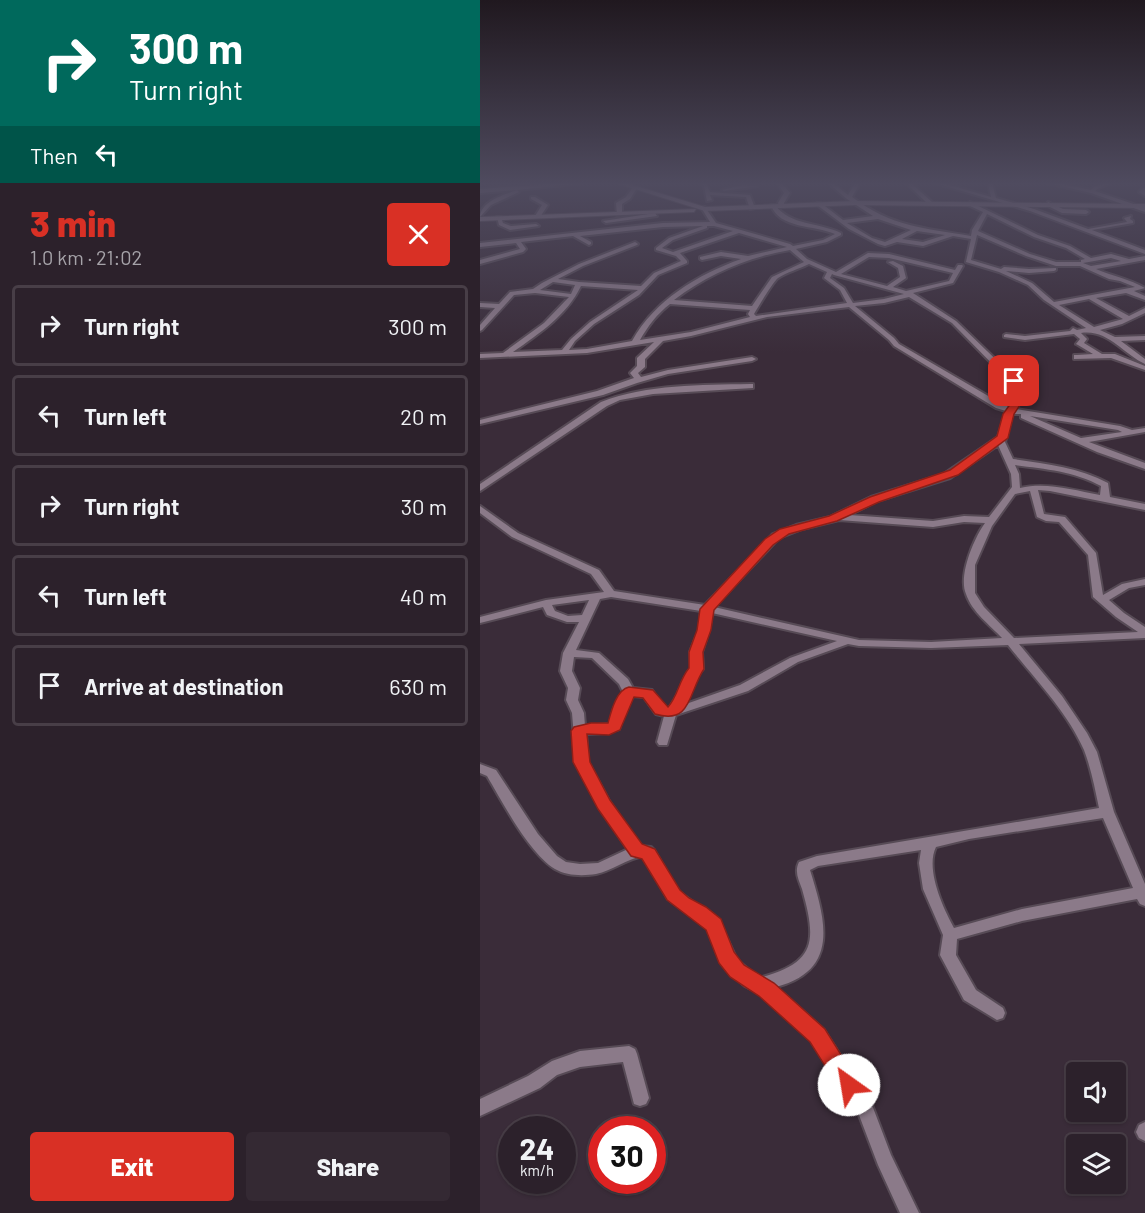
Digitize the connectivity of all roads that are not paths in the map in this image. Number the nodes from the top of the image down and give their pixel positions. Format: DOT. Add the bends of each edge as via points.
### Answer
graph roads {
  1 [pos="517,240"];
  2 [pos="521,240"];
  3 [pos="583,240"];
  4 [pos="670,240"];
  5 [pos="716,240"];
  6 [pos="769,240"];
  7 [pos="828,240"];
  8 [pos="871,240"];
  9 [pos="895,240"];
  10 [pos="937,240"];
  11 [pos="974,240"];
  12 [pos="987,240"];
  13 [pos="1044,240"];
  14 [pos="1113,240"];
  15 [pos="589,243"];
  16 [pos="635,244"];
  17 [pos="480,245"];
  18 [pos="793,247"];
  19 [pos="1145,252"];
  20 [pos="675,254"];
  21 [pos="883,257"];
  22 [pos="702,258"];
  23 [pos="748,258"];
  24 [pos="1145,258"];
  25 [pos="1089,259"];
  26 [pos="968,261"];
  27 [pos="1129,261"];
  28 [pos="480,262"];
  29 [pos="809,262"];
  30 [pos="1074,263"];
  31 [pos="1064,265"];
  32 [pos="1091,268"];
  33 [pos="1054,269"];
  34 [pos="997,270"];
  35 [pos="957,272"];
  36 [pos="833,273"];
  37 [pos="1017,278"];
  38 [pos="552,280"];
  39 [pos="579,284"];
  40 [pos="643,288"];
  41 [pos="888,288"];
  42 [pos="1143,288"];
  43 [pos="1128,290"];
  44 [pos="535,291"];
  45 [pos="908,294"];
  46 [pos="574,296"];
  47 [pos="1090,297"];
  48 [pos="1145,298"];
  49 [pos="670,302"];
  50 [pos="850,304"];
  51 [pos="1053,304"];
  52 [pos="480,305"];
  53 [pos="500,306"];
  54 [pos="753,308"];
  55 [pos="1145,310"];
  56 [pos="754,318"];
  57 [pos="1127,318"];
  58 [pos="480,329"];
  59 [pos="1094,329"];
  60 [pos="1073,330"];
  61 [pos="1006,336"];
  62 [pos="1145,338"];
  63 [pos="660,339"];
  64 [pos="1114,339"];
  65 [pos="635,343"];
  66 [pos="564,352"];
  67 [pos="1099,355"];
  68 [pos="480,356"];
  69 [pos="503,356"];
  70 [pos="1077,357"];
  71 [pos="752,359"];
  72 [pos="1145,362"];
  73 [pos="1145,368"];
  74 [pos="634,381"];
  75 [pos="750,386"];
  76 [pos="1010,410"];
  77 [pos="480,422"];
  78 [pos="1145,430"];
  79 [pos="1130,432"];
  80 [pos="1002,438"];
  81 [pos="1080,441"];
  82 [pos="1010,461"];
  83 [pos="1145,466"];
  84 [pos="1032,487"];
  85 [pos="480,488"];
  86 [pos="1014,492"];
  87 [pos="1105,498"];
  88 [pos="1145,507"];
  89 [pos="480,510"];
  90 [pos="834,517"];
  91 [pos="990,520"];
  92 [pos="1145,582"];
  93 [pos="612,594"];
  94 [pos="596,595"];
  95 [pos="1101,600"];
  96 [pos="546,603"];
  97 [pos="707,609"];
  98 [pos="587,618"];
  99 [pos="480,620"];
  100 [pos="1145,633"];
  101 [pos="1010,640"];
  102 [pos="846,642"];
  103 [pos="569,653"];
  104 [pos="629,692"];
  105 [pos="671,713"];
  106 [pos="579,731"];
  107 [pos="663,742"];
  108 [pos="480,768"];
  109 [pos="1107,812"];
  110 [pos="931,843"];
  111 [pos="638,852"];
  112 [pos="1144,896"];
  113 [pos="950,935"];
  114 [pos="758,985"];
  115 [pos="996,1012"];
  116 [pos="640,1098"];
  117 [pos="480,1108"];
  118 [pos="910,1213"];
  1 -- 2 [label="street"];
  1 -- 17 [label="street"];
  1 -- 28 [label="street" via="521,251"];
  3 -- 15 [label="street"];
  4 -- 20 [label="street" via="658,249"];
  5 -- 20 [label="street"];
  6 -- 18 [label="street"];
  7 -- 18 [label="street"];
  8 -- 9 [label="street" via="885,244"];
  9 -- 10 [label="street" via="923,244"];
  11 -- 26 [label="street"];
  12 -- 31 [label="street"];
  13 -- 25 [label="street"];
  14 -- 19 [label="street"];
  16 -- 38 [label="street"];
  18 -- 23 [label="street"];
  18 -- 29 [label="street"];
  20 -- 40 [label="street" via="685,262 656,274"];
  21 -- 35 [label="street"];
  21 -- 36 [label="street" via="863,255"];
  21 -- 41 [label="street" via="899,264 903,275"];
  22 -- 23 [label="street" via="721,254"];
  23 -- 49 [label="street" via="691,285"];
  24 -- 27 [label="street"];
  25 -- 27 [label="street" via="1112,256"];
  25 -- 30 [label="street"];
  26 -- 34 [label="street"];
  26 -- 35 [label="street"];
  27 -- 32 [label="street"];
  29 -- 36 [label="street"];
  29 -- 54 [label="street" via="774,278"];
  30 -- 31 [label="street"];
  30 -- 32 [label="street"];
  31 -- 33 [label="street"];
  32 -- 42 [label="street"];
  33 -- 34 [label="street"];
  33 -- 37 [label="street"];
  34 -- 37 [label="street"];
  35 -- 45 [label="street" via="951,282"];
  36 -- 41 [label="street"];
  36 -- 50 [label="street" via="827,278 842,289"];
  37 -- 51 [label="street" via="1035,287"];
  38 -- 39 [label="street"];
  38 -- 44 [label="street"];
  39 -- 40 [label="street"];
  39 -- 46 [label="street"];
  40 -- 66 [label="street" via="594,322"];
  41 -- 45 [label="street"];
  42 -- 43 [label="street"];
  43 -- 47 [label="street"];
  43 -- 48 [label="street"];
  44 -- 46 [label="street"];
  44 -- 53 [label="street" via="512,293"];
  45 -- 50 [label="street"];
  45 -- 76 [label="street" via="954,322 1014,381 1020,394"];
  46 -- 69 [label="street" via="559,315"];
  47 -- 51 [label="street"];
  47 -- 57 [label="street"];
  49 -- 54 [label="street"];
  49 -- 65 [label="street" via="649,318"];
  50 -- 56 [label="street"];
  50 -- 76 [label="street" via="914,357"];
  51 -- 59 [label="street"];
  52 -- 53 [label="street"];
  53 -- 58 [label="street"];
  54 -- 56 [label="street"];
  55 -- 57 [label="street"];
  56 -- 63 [label="street"];
  57 -- 59 [label="street"];
  59 -- 60 [label="street"];
  59 -- 64 [label="street"];
  60 -- 61 [label="street" via="1025,338"];
  60 -- 67 [label="street" via="1084,339 1080,344"];
  62 -- 64 [label="street"];
  63 -- 65 [label="street"];
  63 -- 74 [label="street" via="641,358"];
  64 -- 72 [label="street"];
  65 -- 66 [label="street"];
  66 -- 69 [label="street"];
  67 -- 70 [label="street"];
  67 -- 73 [label="street"];
  68 -- 69 [label="street"];
  71 -- 74 [label="street"];
  74 -- 77 [label="street"];
  75 -- 85 [label="street" via="620,397"];
  76 -- 79 [label="street"];
  76 -- 80 [label="street"];
  76 -- 81 [label="street"];
  78 -- 79 [label="street"];
  79 -- 81 [label="street"];
  80 -- 82 [label="street"];
  80 -- 90 [label="street" via="954,473 874,499"];
  81 -- 83 [label="street"];
  82 -- 86 [label="street" via="1015,474"];
  82 -- 87 [label="street" via="1071,469 1106,485"];
  84 -- 86 [label="street"];
  84 -- 87 [label="street"];
  84 -- 95 [label="street" via="1040,515 1062,519 1093,555 1095,589"];
  86 -- 91 [label="street"];
  87 -- 88 [label="street"];
  89 -- 93 [label="street" via="515,535 598,574"];
  90 -- 91 [label="street" via="933,524"];
  90 -- 97 [label="street" via="776,536"];
  91 -- 101 [label="street" via="970,565 970,593"];
  92 -- 95 [label="street" via="1126,586"];
  93 -- 94 [label="street"];
  93 -- 97 [label="street"];
  94 -- 96 [label="street"];
  94 -- 98 [label="street"];
  95 -- 100 [label="street"];
  96 -- 98 [label="street" via="551,614 567,620"];
  96 -- 99 [label="street"];
  97 -- 102 [label="street"];
  97 -- 105 [label="street" via="696,652 697,669 689,678 682,701"];
  98 -- 103 [label="street"];
  100 -- 101 [label="street"];
  101 -- 102 [label="street" via="892,645"];
  101 -- 109 [label="street" via="1065,707 1083,736"];
  102 -- 105 [label="street" via="794,660 744,688"];
  103 -- 104 [label="street" via="595,655 624,682"];
  103 -- 106 [label="street" via="566,671 574,688 572,700"];
  104 -- 105 [label="street" via="648,693 660,711"];
  104 -- 106 [label="street" via="615,726 609,730"];
  105 -- 107 [label="street"];
  106 -- 111 [label="street" via="582,762 604,804"];
  108 -- 111 [label="street" via="492,773 544,851 562,867 599,868"];
  109 -- 110 [label="street"];
  109 -- 112 [label="street"];
  110 -- 113 [label="street" via="924,856 937,912"];
  110 -- 114 [label="street" via="804,866 818,916 817,949 811,962 790,975"];
  111 -- 114 [label="street" via="649,854 673,895 714,925 731,964"];
  112 -- 113 [label="street" via="1022,915"];
  113 -- 115 [label="street" via="948,955 960,980 970,995"];
  114 -- 118 [label="street" via="818,1035 866,1112"];
  116 -- 117 [label="street" via="629,1054 603,1055 552,1069"];
}
